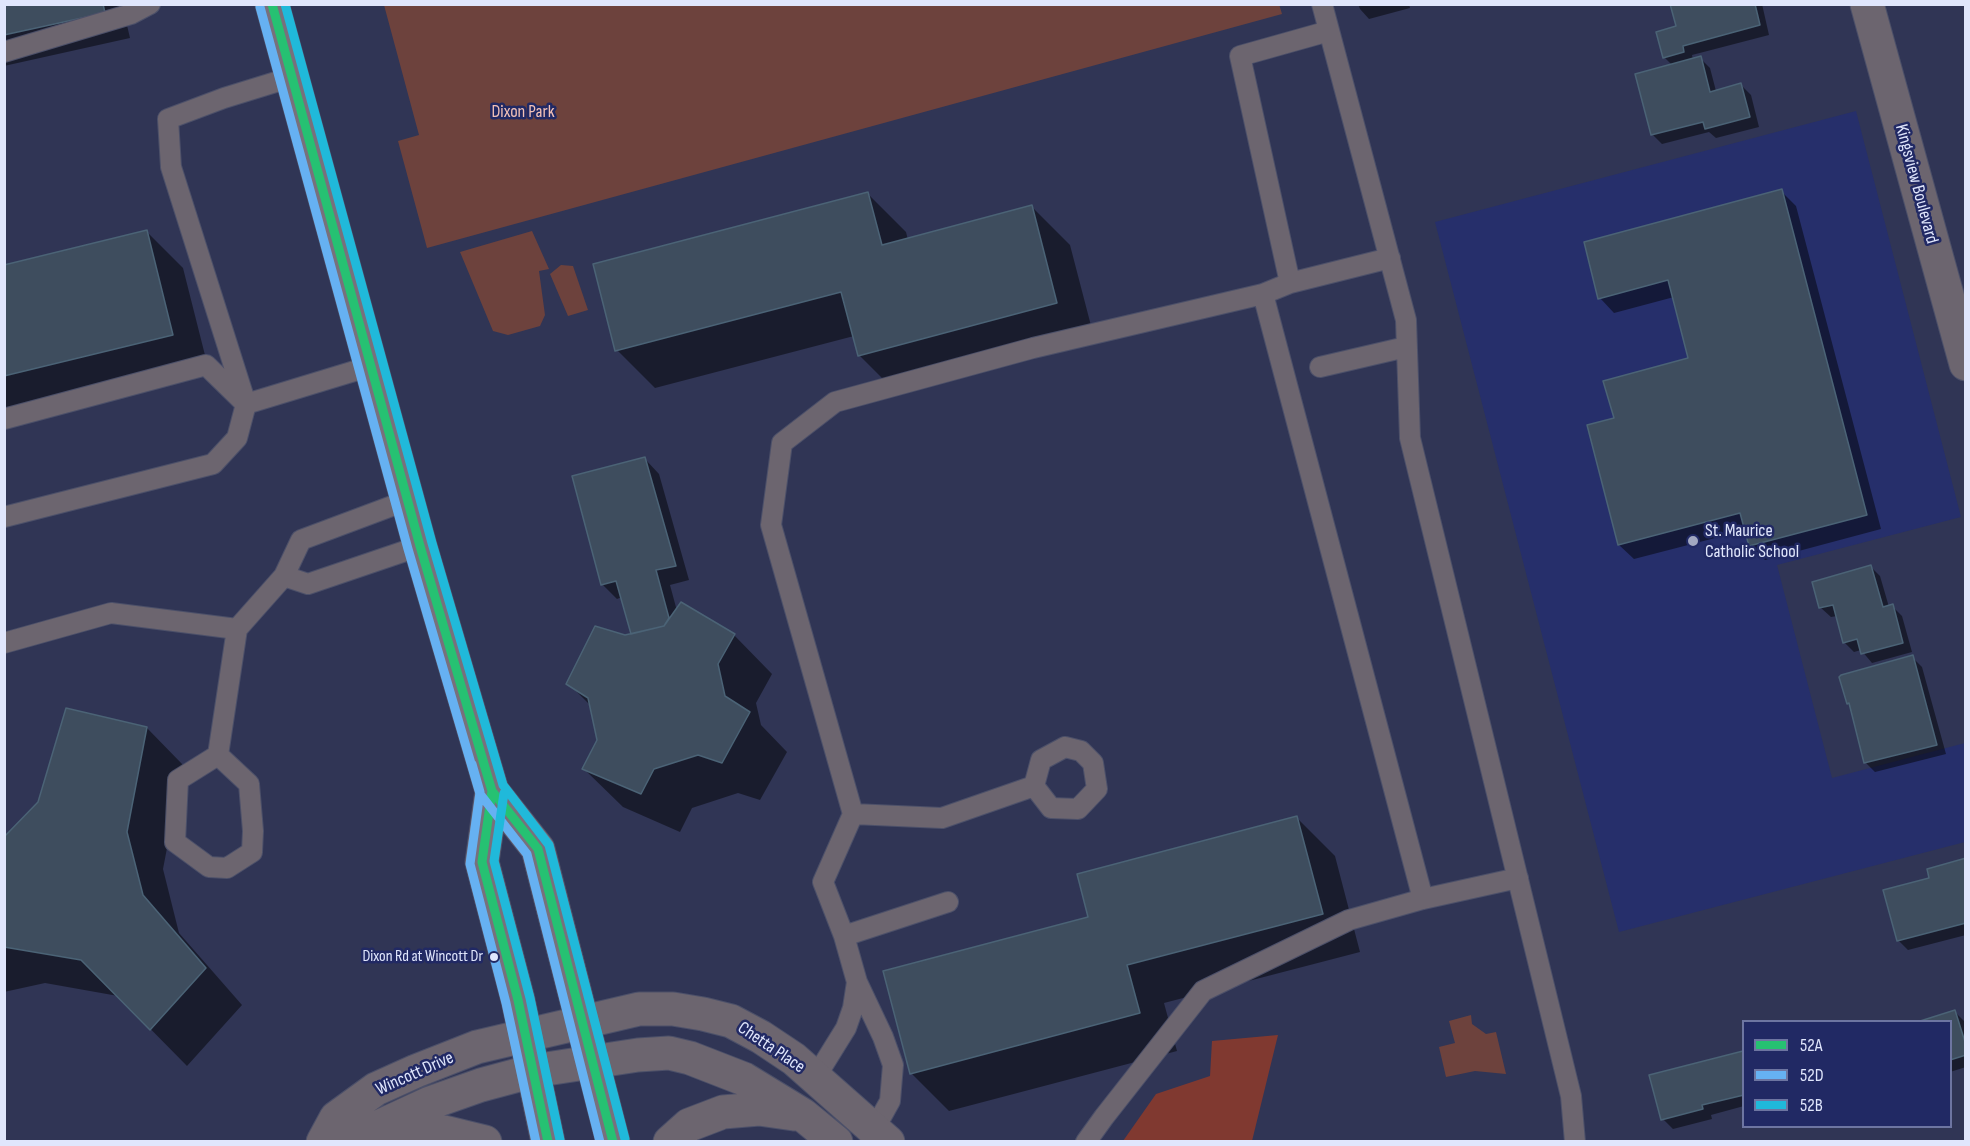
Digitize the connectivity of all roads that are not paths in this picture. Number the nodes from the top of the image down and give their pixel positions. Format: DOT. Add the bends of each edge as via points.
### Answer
graph roads {
  1 [pos="150,4"];
  2 [pos="272,4"];
  3 [pos="1322,4"];
  4 [pos="1867,4"];
  5 [pos="1329,31"];
  6 [pos="4,52"];
  7 [pos="292,77"];
  8 [pos="1390,258"];
  9 [pos="1290,283"];
  10 [pos="1263,294"];
  11 [pos="1407,347"];
  12 [pos="1965,364"];
  13 [pos="371,366"];
  14 [pos="1320,367"];
  15 [pos="246,404"];
  16 [pos="4,419"];
  17 [pos="408,500"];
  18 [pos="4,518"];
  19 [pos="420,546"];
  20 [pos="284,576"];
  21 [pos="237,630"];
  22 [pos="4,644"];
  23 [pos="218,755"];
  24 [pos="1034,786"];
  25 [pos="492,791"];
  26 [pos="853,814"];
  27 [pos="1518,878"];
  28 [pos="1423,899"];
  29 [pos="948,902"];
  30 [pos="844,936"];
  31 [pos="857,982"];
  32 [pos="582,1021"];
  33 [pos="525,1035"];
  34 [pos="592,1061"];
  35 [pos="533,1071"];
  36 [pos="815,1078"];
  37 [pos="803,1115"];
  38 [pos="364,1135"];
  39 [pos="876,1138"];
  40 [pos="323,1142"];
  41 [pos="485,1142"];
  42 [pos="548,1142"];
  43 [pos="613,1142"];
  44 [pos="670,1142"];
  45 [pos="836,1142"];
  46 [pos="1086,1142"];
  47 [pos="1575,1142"];
  1 -- 6 [label="lane" via="131,14"];
  2 -- 7 [label="main road"];
  3 -- 5 [label="lane"];
  4 -- 12 [label="street, Kingsview Boulevard"];
  5 -- 8 [label="lane"];
  5 -- 9 [label="lane" via="1240,56"];
  7 -- 13 [label="main road"];
  7 -- 15 [label="lane" via="168,119 171,167"];
  8 -- 9 [label="lane"];
  8 -- 11 [label="lane" via="1406,320"];
  9 -- 10 [label="lane"];
  10 -- 26 [label="lane" via="1033,348 835,402 782,443 771,525"];
  10 -- 28 [label="lane"];
  11 -- 14 [label="lane"];
  11 -- 27 [label="lane" via="1410,438"];
  13 -- 15 [label="lane"];
  13 -- 17 [label="main road"];
  15 -- 16 [label="lane" via="206,365"];
  15 -- 18 [label="lane" via="237,438 213,464"];
  17 -- 19 [label="main road"];
  17 -- 20 [label="lane" via="301,540"];
  19 -- 20 [label="lane" via="308,584"];
  19 -- 25 [label="main road"];
  20 -- 21 [label="lane"];
  21 -- 22 [label="lane" via="111,613"];
  21 -- 23 [label="lane"];
  23 -- 23 [label="lane" via="178,780 175,842 209,867 227,868 252,852 253,831 249,784"];
  24 -- 26 [label="lane" via="942,818"];
  25 -- 32 [label="main road" via="538,849"];
  25 -- 33 [label="main road" via="482,862"];
  26 -- 30 [label="lane" via="823,882"];
  27 -- 28 [label="lane"];
  27 -- 47 [label="lane" via="1571,1096"];
  28 -- 46 [label="lane" via="1349,920 1203,991"];
  29 -- 30 [label="lane"];
  30 -- 31 [label="lane"];
  31 -- 36 [label="lane" via="846,1028"];
  31 -- 39 [label="lane" via="893,1065 890,1101"];
  32 -- 33 [label="street, Chetta Place"];
  32 -- 34 [label="main road"];
  32 -- 36 [label="street, Chetta Place" via="639,1009 703,1014 731,1021 761,1037"];
  33 -- 35 [label="main road"];
  33 -- 40 [label="street, Wincott Drive" via="477,1047 376,1089 336,1118"];
  34 -- 35 [label="street"];
  34 -- 37 [label="street" via="669,1053 690,1058 744,1079"];
  34 -- 43 [label="main road"];
  35 -- 38 [label="street, Wincott Drive" via="430,1103"];
  35 -- 42 [label="main road"];
  36 -- 39 [label="street, Chetta Place"];
  37 -- 44 [label="street" via="759,1109 723,1112 689,1125"];
  37 -- 45 [label="street"];
  38 -- 41 [label="street" via="431,1130"];
}
